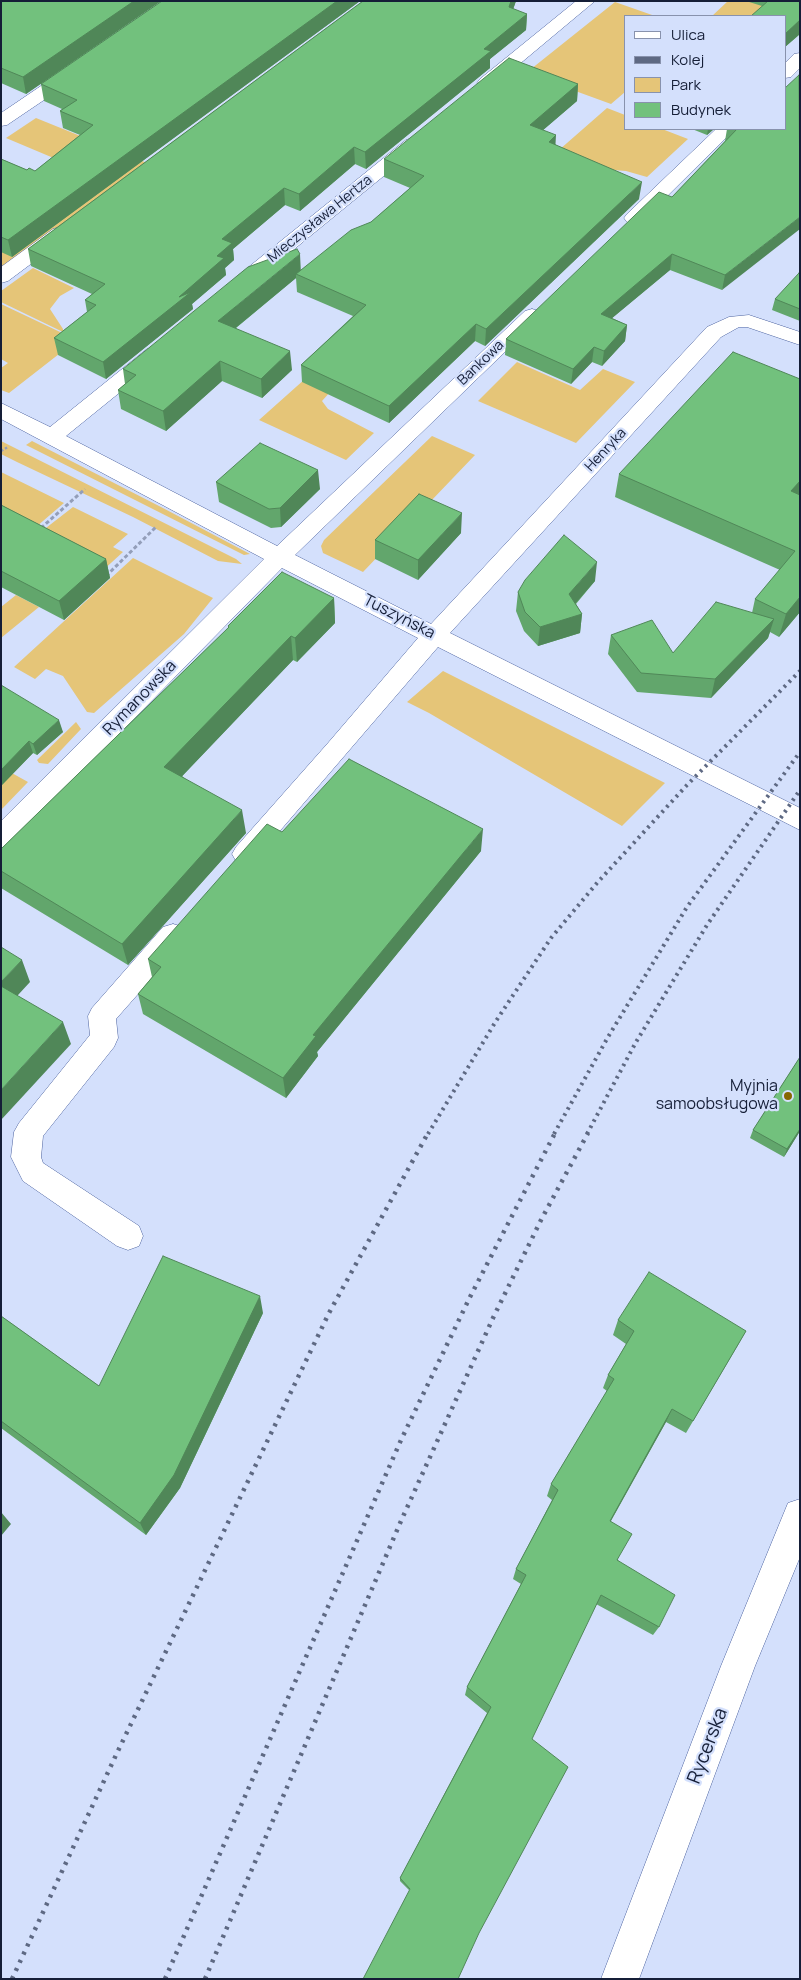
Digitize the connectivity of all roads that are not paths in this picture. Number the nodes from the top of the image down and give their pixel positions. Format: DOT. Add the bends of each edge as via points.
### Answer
graph roads {
  1 [pos="587,1"];
  2 [pos="800,58"];
  3 [pos="89,61"];
  4 [pos="786,72"];
  5 [pos="471,96"];
  6 [pos="1,121"];
  7 [pos="725,130"];
  8 [pos="425,133"];
  9 [pos="73,224"];
  10 [pos="619,231"];
  11 [pos="1,277"];
  12 [pos="232,290"];
  13 [pos="549,299"];
  14 [pos="800,339"];
  15 [pos="170,340"];
  16 [pos="1,410"];
  17 [pos="52,436"];
  18 [pos="279,556"];
  19 [pos="435,635"];
  20 [pos="800,820"];
  21 [pos="1,838"];
  22 [pos="231,870"];
  23 [pos="191,914"];
  24 [pos="128,1236"];
  25 [pos="800,1515"];
  26 [pos="620,1979"];
  1 -- 5 [label="street"];
  2 -- 4 [label="street"];
  3 -- 6 [label="street"];
  7 -- 10 [label="street"];
  8 -- 12 [label="street, Mieczysława Hertza"];
  9 -- 11 [label="street"];
  13 -- 18 [label="street, Bankowa"];
  14 -- 19 [label="street, Henryka" via="749,321 736,321 714,332"];
  15 -- 17 [label="street"];
  16 -- 17 [label="street, Tuszyńska"];
  17 -- 18 [label="street, Tuszyńska"];
  18 -- 19 [label="street, Tuszyńska"];
  18 -- 21 [label="street, Rymanowska"];
  19 -- 20 [label="street, Tuszyńska"];
  19 -- 22 [label="street, Henryka"];
  23 -- 24 [label="street" via="102,1016 104,1038 29,1132 26,1157 33,1172"];
  25 -- 26 [label="street, Rycerska" via="738,1666"];
}
